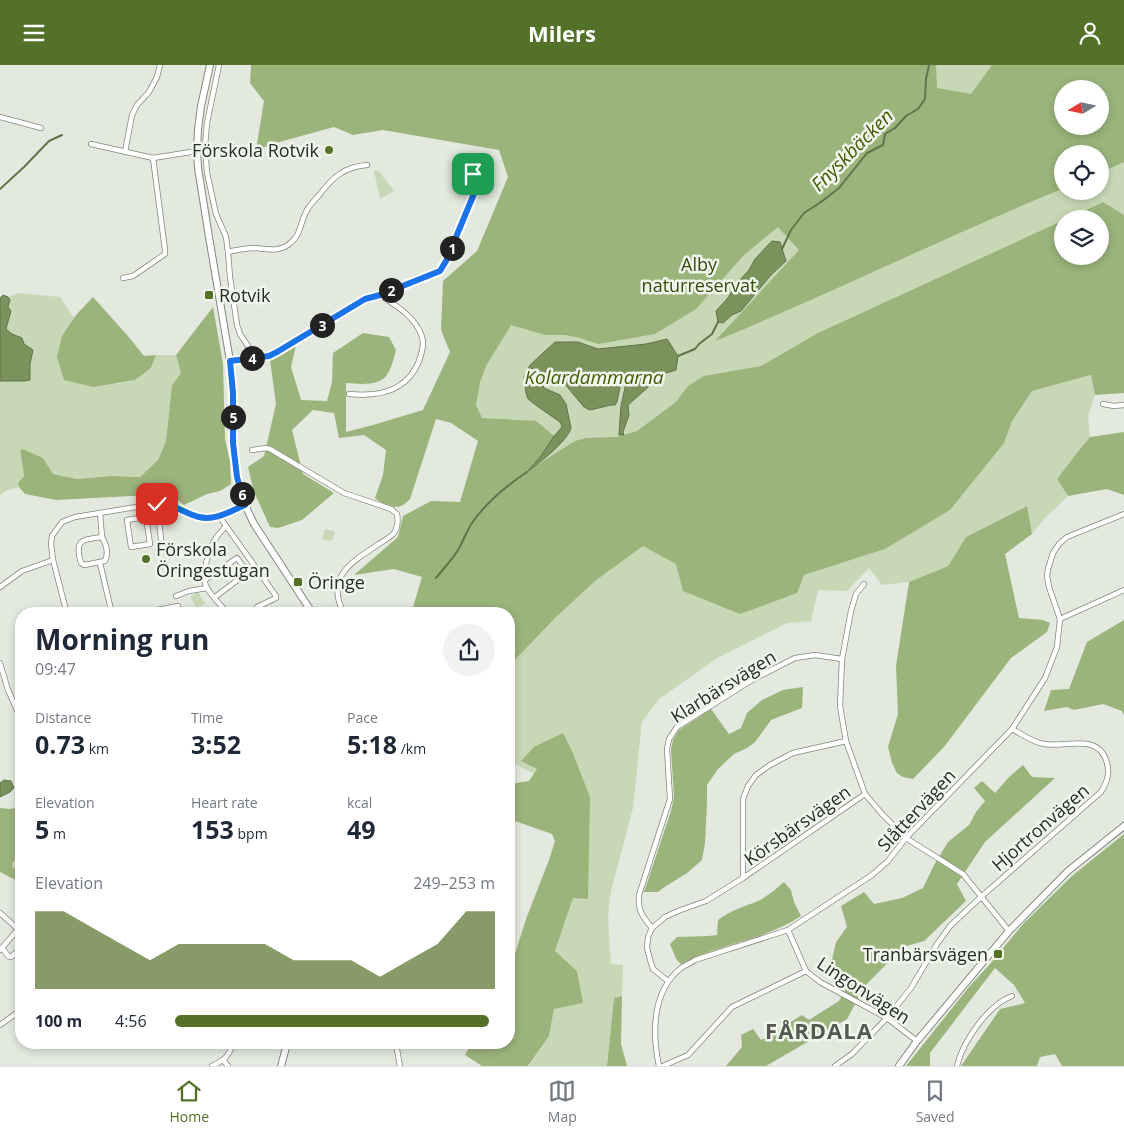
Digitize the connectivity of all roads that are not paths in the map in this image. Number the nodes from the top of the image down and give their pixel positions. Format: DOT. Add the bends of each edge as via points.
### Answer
graph roads {
  1 [pos="160,65"];
  2 [pos="210,65"];
  3 [pos="219,65"];
  4 [pos="0,117"];
  5 [pos="41,128"];
  6 [pos="91,144"];
  7 [pos="197,151"];
  8 [pos="125,152"];
  9 [pos="153,158"];
  10 [pos="367,165"];
  11 [pos="473,174"];
  12 [pos="228,252"];
  13 [pos="123,278"];
  14 [pos="380,295"];
  15 [pos="250,359"];
  16 [pos="230,361"];
  17 [pos="348,394"];
  18 [pos="1103,404"];
  19 [pos="1124,405"];
  20 [pos="252,450"];
  21 [pos="157,504"];
  22 [pos="245,505"];
  23 [pos="100,513"];
  24 [pos="157,513"];
  25 [pos="1124,514"];
  26 [pos="219,516"];
  27 [pos="146,517"];
  28 [pos="226,526"];
  29 [pos="102,537"];
  30 [pos="158,550"];
  31 [pos="53,560"];
  32 [pos="100,563"];
  33 [pos="256,567"];
  34 [pos="248,573"];
  35 [pos="205,580"];
  36 [pos="864,584"];
  37 [pos="0,587"];
  38 [pos="207,588"];
  39 [pos="1124,591"];
  40 [pos="176,596"];
  41 [pos="215,597"];
  42 [pos="178,606"];
  43 [pos="65,607"];
  44 [pos="110,607"];
  45 [pos="173,607"];
  46 [pos="221,607"];
  47 [pos="257,607"];
  48 [pos="308,607"];
  49 [pos="340,607"];
  50 [pos="1060,619"];
  51 [pos="842,659"];
  52 [pos="0,663"];
  53 [pos="15,706"];
  54 [pos="1012,729"];
  55 [pos="846,741"];
  56 [pos="865,794"];
  57 [pos="1124,826"];
  58 [pos="906,838"];
  59 [pos="743,878"];
  60 [pos="982,896"];
  61 [pos="0,913"];
  62 [pos="15,924"];
  63 [pos="652,928"];
  64 [pos="788,930"];
  65 [pos="1009,931"];
  66 [pos="15,933"];
  67 [pos="1,949"];
  68 [pos="15,953"];
  69 [pos="806,971"];
  70 [pos="668,981"];
  71 [pos="1012,996"];
  72 [pos="15,1014"];
  73 [pos="887,1018"];
  74 [pos="0,1025"];
  75 [pos="917,1041"];
  76 [pos="231,1049"];
  77 [pos="287,1049"];
  78 [pos="397,1049"];
  79 [pos="223,1060"];
  80 [pos="212,1066"];
  81 [pos="228,1066"];
  82 [pos="281,1066"];
  83 [pos="400,1066"];
  84 [pos="661,1066"];
  85 [pos="835,1066"];
  86 [pos="899,1066"];
  87 [pos="957,1066"];
  1 -- 8 [label="street" via="149,92 132,115"];
  2 -- 7 [label="main road" via="201,106"];
  3 -- 12 [label="street" via="205,146 207,173"];
  4 -- 5 [label="street"];
  6 -- 8 [label="street"];
  7 -- 9 [label="street"];
  7 -- 16 [label="main road"];
  8 -- 9 [label="street"];
  9 -- 13 [label="street" via="165,255 133,276"];
  10 -- 12 [label="street" via="349,169 327,183 306,212 299,233 288,245 276,250 253,248"];
  11 -- 14 [label="street" via="476,189 440,271"];
  12 -- 15 [label="street" via="237,325 248,346"];
  14 -- 15 [label="street" via="365,299 269,356"];
  14 -- 17 [label="street" via="407,315 420,332 423,341 420,357 408,378 392,390 365,396"];
  15 -- 16 [label="street"];
  16 -- 22 [label="main road" via="233,443 237,477"];
  18 -- 19 [label="street"];
  20 -- 49 [label="street" via="270,449 344,493 397,514 394,533 353,562 340,577 337,589"];
  21 -- 23 [label="street"];
  21 -- 24 [label="street"];
  21 -- 26 [label="street" via="200,517"];
  22 -- 26 [label="street"];
  22 -- 48 [label="main road"];
  23 -- 29 [label="street"];
  23 -- 31 [label="street" via="62,522 52,536"];
  24 -- 27 [label="street"];
  24 -- 30 [label="street" via="161,539"];
  25 -- 50 [label="street, Slåttervägen" via="1066,537 1059,543 1047,576"];
  26 -- 28 [label="street"];
  27 -- 27 [label="street" via="150,544 131,547 127,519"];
  28 -- 33 [label="street"];
  28 -- 35 [label="street" via="209,553"];
  29 -- 32 [label="street" via="107,556"];
  29 -- 32 [label="street" via="82,540 78,551 84,565"];
  31 -- 37 [label="street" via="22,571"];
  31 -- 43 [label="street"];
  32 -- 44 [label="street"];
  33 -- 34 [label="street"];
  33 -- 47 [label="street" via="276,596"];
  34 -- 35 [label="street" via="237,558"];
  34 -- 41 [label="street"];
  35 -- 38 [label="street"];
  36 -- 51 [label="street" via="856,594 851,611"];
  38 -- 40 [label="street"];
  38 -- 41 [label="street"];
  39 -- 50 [label="street"];
  41 -- 46 [label="street"];
  42 -- 45 [label="street"];
  50 -- 54 [label="street, Slåttervägen" via="1058,647 1045,678"];
  51 -- 55 [label="street" via="840,705"];
  51 -- 63 [label="street, Klarbärsvägen" via="815,655 796,658 752,680 677,727 667,749 670,799 639,895 638,906"];
  52 -- 53 [label="street"];
  54 -- 58 [label="street, Slåttervägen"];
  54 -- 60 [label="street, Hjortronvägen" via="1043,744 1086,743 1099,747 1105,754 1109,769 1107,781 1101,792"];
  55 -- 56 [label="street"];
  55 -- 59 [label="street" via="793,753 756,775 743,799"];
  56 -- 58 [label="street"];
  56 -- 59 [label="street, Körsbärsvägen"];
  57 -- 65 [label="main road" via="1068,871"];
  58 -- 60 [label="street" via="963,874"];
  58 -- 64 [label="street, Slåttervägen" via="872,875"];
  59 -- 63 [label="street, Körsbärsvägen" via="706,901 665,917"];
  60 -- 65 [label="street"];
  60 -- 73 [label="street" via="950,925 911,988"];
  61 -- 62 [label="street"];
  63 -- 70 [label="street" via="647,948 651,963 653,969"];
  64 -- 69 [label="street, Lingonvägen"];
  64 -- 70 [label="street, Slåttervägen" via="695,960"];
  65 -- 75 [label="main road"];
  66 -- 67 [label="street"];
  67 -- 68 [label="street" via="9,957"];
  69 -- 73 [label="street, Lingonvägen"];
  69 -- 84 [label="street" via="732,1007 688,1055"];
  70 -- 84 [label="street, Slåttervägen" via="659,1001 654,1029 655,1049"];
  71 -- 87 [label="street" via="997,1004 975,1028"];
  72 -- 74 [label="street"];
  73 -- 75 [label="street, Lingonvägen"];
  73 -- 85 [label="street" via="852,1054"];
  75 -- 86 [label="main road"];
  76 -- 79 [label="street"];
  77 -- 82 [label="main road"];
  78 -- 83 [label="street"];
  79 -- 80 [label="street"];
  79 -- 81 [label="street"];
}
